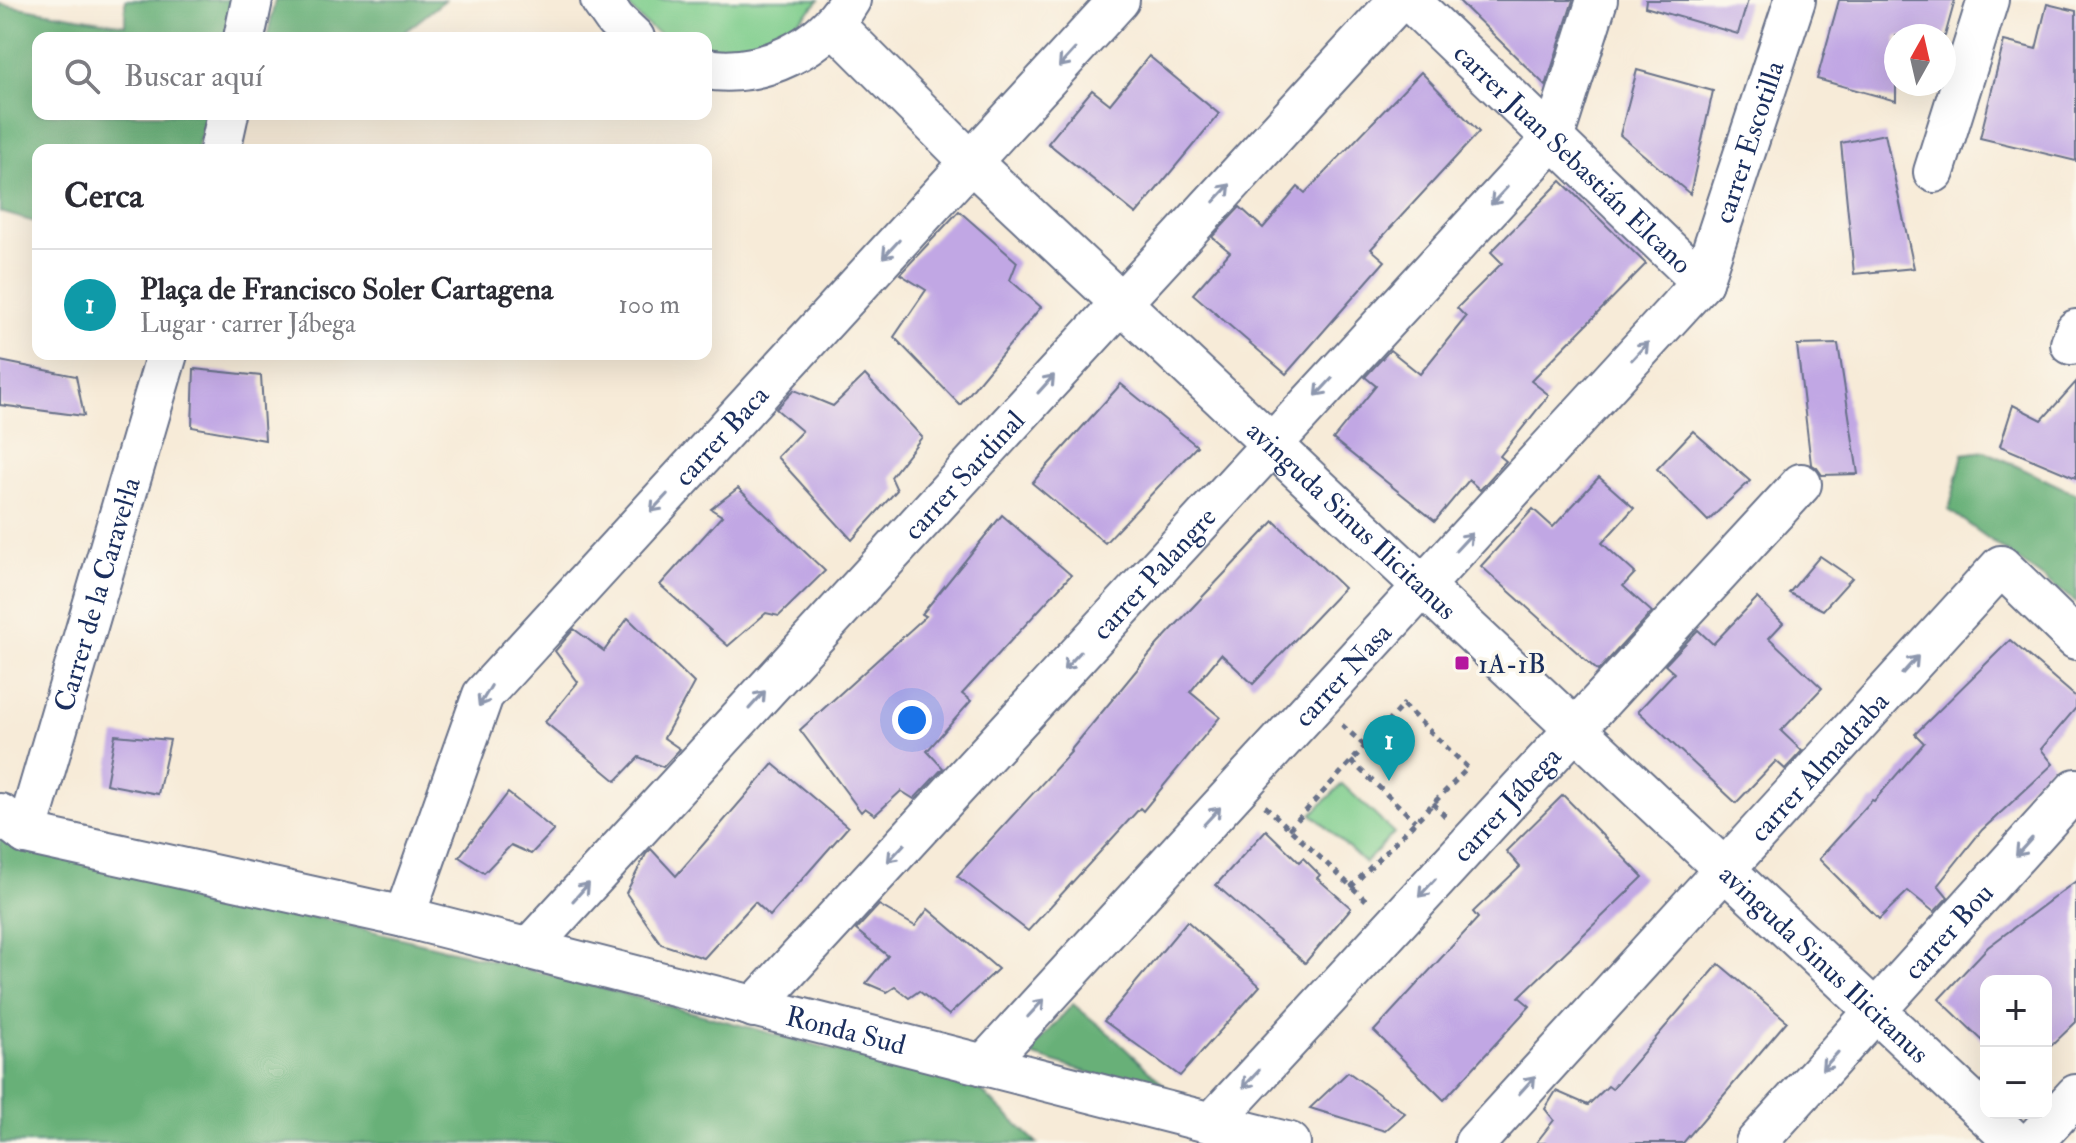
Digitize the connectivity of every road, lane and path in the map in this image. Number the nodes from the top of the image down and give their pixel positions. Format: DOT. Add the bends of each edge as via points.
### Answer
graph roads {
  1 [pos="252,0"];
  2 [pos="601,0"];
  3 [pos="1119,0"];
  4 [pos="1399,0"];
  5 [pos="1409,0"];
  6 [pos="1597,0"];
  7 [pos="1795,0"];
  8 [pos="1988,0"];
  9 [pos="841,12"];
  10 [pos="245,32"];
  11 [pos="628,32"];
  12 [pos="712,69"];
  13 [pos="227,120"];
  14 [pos="1553,139"];
  15 [pos="221,144"];
  16 [pos="971,162"];
  17 [pos="1934,172"];
  18 [pos="1702,282"];
  19 [pos="1122,302"];
  20 [pos="165,360"];
  21 [pos="1272,444"];
  22 [pos="1801,484"];
  23 [pos="1423,586"];
  24 [pos="2076,639"];
  25 [pos="1575,728"];
  26 [pos="1351,761"];
  27 [pos="2076,789"];
  28 [pos="1415,821"];
  29 [pos="13,824"];
  30 [pos="1724,869"];
  31 [pos="404,917"];
  32 [pos="528,949"];
  33 [pos="754,1007"];
  34 [pos="1875,1011"];
  35 [pos="984,1065"];
  36 [pos="2076,1095"];
  37 [pos="1212,1123"];
  38 [pos="1290,1143"];
  39 [pos="1475,1143"];
  40 [pos="1756,1143"];
  41 [pos="2016,1143"];
  42 [pos="2032,1143"];
  1 -- 10 [label="street"];
  2 -- 11 [label="street"];
  3 -- 16 [label="street, carrer Baca, one-way"];
  19 -- 4 [label="street, carrer Sardinal, one-way"];
  5 -- 14 [label="street, carrer Juan Sebastián Elcano"];
  6 -- 14 [label="street"];
  7 -- 18 [label="street, carrer Escotilla"];
  8 -- 17 [label="street"];
  9 -- 12 [label="street" via="816,39 778,61"];
  9 -- 16 [label="street, avinguda Sinus Ilicitanus"];
  13 -- 15 [label="street"];
  14 -- 18 [label="street, carrer Juan Sebastián Elcano"];
  14 -- 21 [label="street, carrer Palangre, one-way"];
  16 -- 19 [label="street, avinguda Sinus Ilicitanus"];
  16 -- 31 [label="street, carrer Baca, one-way" via="483,695"];
  23 -- 18 [label="street, carrer Nasa, one-way"];
  19 -- 21 [label="street, avinguda Sinus Ilicitanus"];
  32 -- 19 [label="street, carrer Sardinal, one-way"];
  20 -- 29 [label="street, Carrer de la Caravel·la"];
  21 -- 23 [label="street, avinguda Sinus Ilicitanus"];
  21 -- 33 [label="street, carrer Palangre, one-way"];
  22 -- 25 [label="street, carrer Jábega"];
  23 -- 25 [label="street, avinguda Sinus Ilicitanus"];
  35 -- 23 [label="street, carrer Nasa, one-way"];
  30 -- 24 [label="street, carrer Almadraba, one-way" via="2001,566"];
  25 -- 30 [label="street, avinguda Sinus Ilicitanus"];
  25 -- 37 [label="street, carrer Jábega, one-way"];
  26 -- 28 [label="path"];
  26 -- 28 [label="path" via="1403,705 1468,768"];
  26 -- 28 [label="path" via="1289,829 1351,887"];
  27 -- 34 [label="street, carrer Bou, one-way"];
  29 -- 31 [label="street, Ronda Sud"];
  30 -- 34 [label="street, avinguda Sinus Ilicitanus"];
  39 -- 30 [label="street, carrer Almadraba, one-way"];
  31 -- 32 [label="street, Ronda Sud"];
  32 -- 33 [label="street, Ronda Sud"];
  33 -- 35 [label="street, Ronda Sud"];
  34 -- 40 [label="street, carrer Bou, one-way"];
  34 -- 41 [label="street, avinguda Sinus Ilicitanus"];
  35 -- 37 [label="street, Ronda Sud"];
  36 -- 42 [label="street"];
  37 -- 38 [label="street, Ronda Sud"];
}
